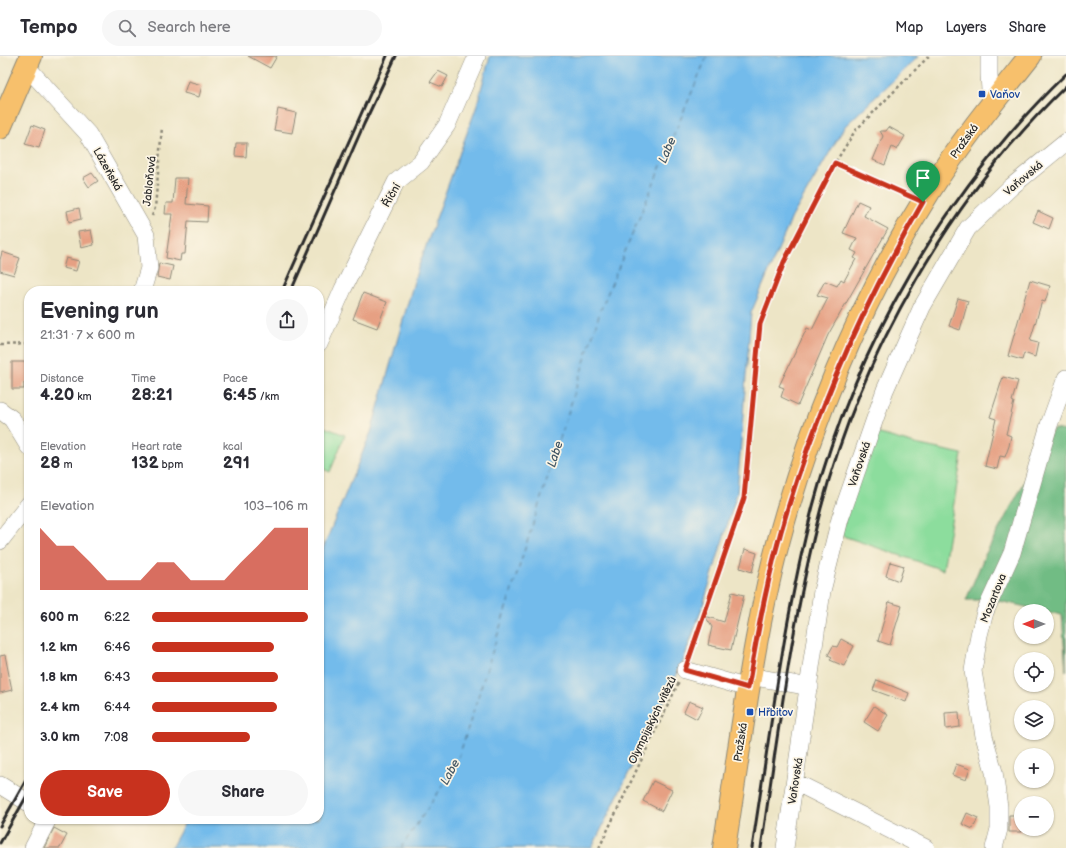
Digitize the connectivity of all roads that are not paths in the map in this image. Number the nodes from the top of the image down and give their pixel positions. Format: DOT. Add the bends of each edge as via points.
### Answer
graph roads {
  1 [pos="477,56"];
  2 [pos="990,56"];
  3 [pos="1030,56"];
  4 [pos="28,61"];
  5 [pos="991,105"];
  6 [pos="0,128"];
  7 [pos="1066,142"];
  8 [pos="144,286"];
  9 [pos="324,333"];
  10 [pos="1066,378"];
  11 [pos="0,410"];
  12 [pos="24,439"];
  13 [pos="24,510"];
  14 [pos="0,541"];
  15 [pos="685,670"];
  16 [pos="749,682"];
  17 [pos="810,687"];
  18 [pos="795,782"];
  19 [pos="0,785"];
  20 [pos="24,800"];
  21 [pos="45,824"];
  22 [pos="33,848"];
  23 [pos="724,848"];
  24 [pos="785,848"];
  25 [pos="926,848"];
  26 [pos="994,848"];
  1 -- 9 [label="street, Říční" via="447,125 421,162 396,182"];
  2 -- 5 [label="street" via="988,74"];
  3 -- 5 [label="main road, Pražská"];
  4 -- 6 [label="main road"];
  4 -- 8 [label="street, Lázeňská" via="88,134 146,235 149,268"];
  5 -- 16 [label="main road, Pražská" via="923,202 888,264 844,354 815,426 784,520"];
  7 -- 17 [label="street, Vaňovská" via="968,228 919,314 885,390 840,519 822,591"];
  10 -- 26 [label="street, Mozartova" via="1049,425 1012,553 985,612 978,635 973,671 999,807 999,829"];
  11 -- 12 [label="street" via="12,419"];
  13 -- 14 [label="street"];
  15 -- 16 [label="street"];
  16 -- 17 [label="street"];
  16 -- 23 [label="main road, Pražská"];
  17 -- 18 [label="street, Vaňovská"];
  18 -- 24 [label="street, Vaňovská"];
  18 -- 25 [label="street"];
  19 -- 20 [label="street"];
  21 -- 22 [label="street"];
}
